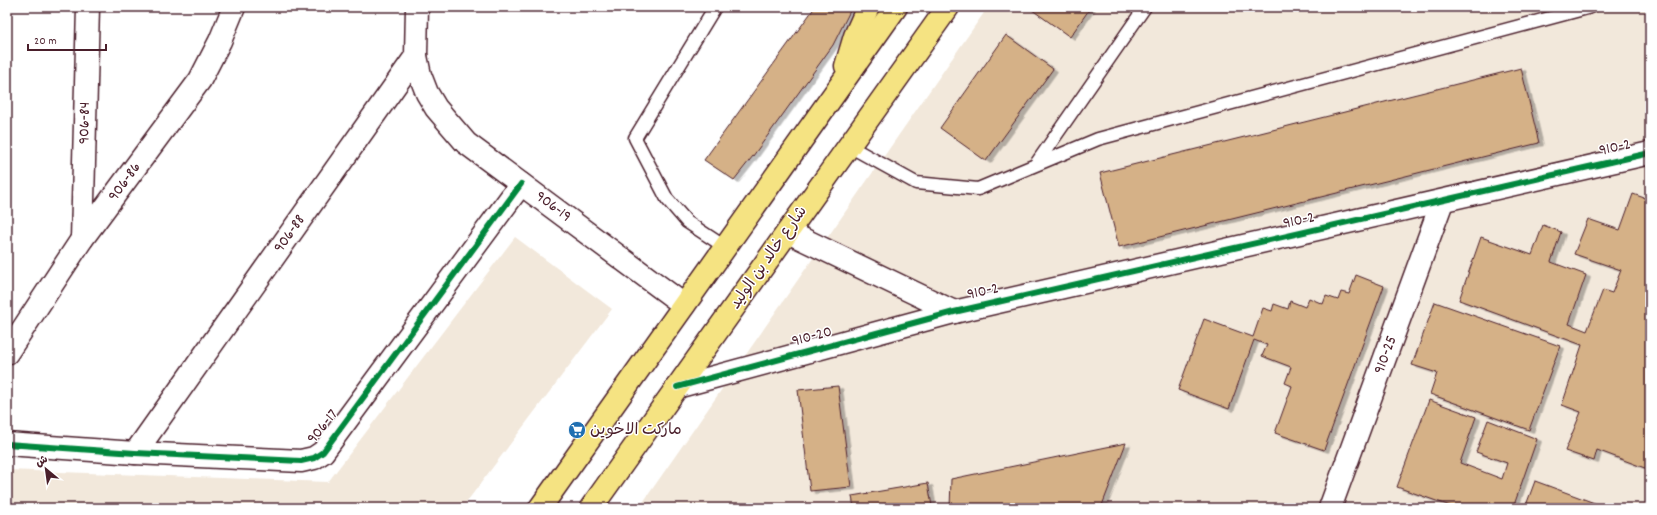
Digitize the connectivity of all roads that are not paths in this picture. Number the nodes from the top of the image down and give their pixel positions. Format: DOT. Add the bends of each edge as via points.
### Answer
graph roads {
  1 [pos="88,7"];
  2 [pos="234,7"];
  3 [pos="417,7"];
  4 [pos="715,7"];
  5 [pos="868,7"];
  6 [pos="896,7"];
  7 [pos="948,7"];
  8 [pos="1145,7"];
  9 [pos="1591,7"];
  10 [pos="416,56"];
  11 [pos="841,83"];
  12 [pos="849,146"];
  13 [pos="1650,154"];
  14 [pos="1036,164"];
  15 [pos="521,184"];
  16 [pos="1442,202"];
  17 [pos="788,232"];
  18 [pos="82,239"];
  19 [pos="725,247"];
  20 [pos="684,305"];
  21 [pos="954,312"];
  22 [pos="7,353"];
  23 [pos="677,387"];
  24 [pos="7,444"];
  25 [pos="135,453"];
  26 [pos="540,508"];
  27 [pos="590,508"];
  28 [pos="1330,508"];
  1 -- 18 [label="street, 906-84"];
  2 -- 18 [label="street, 906-86" via="200,80"];
  3 -- 10 [label="street"];
  4 -- 19 [label="lane" via="635,138 667,199 687,222"];
  5 -- 11 [label="main road"];
  6 -- 11 [label="main road"];
  7 -- 12 [label="main road, شارع خالد بن الوليد"];
  8 -- 14 [label="lane"];
  9 -- 14 [label="lane" via="1098,139"];
  10 -- 15 [label="street, 906-19" via="426,93 436,108 466,143"];
  10 -- 25 [label="street, 906-88"];
  11 -- 19 [label="main road"];
  12 -- 14 [label="lane" via="916,183 978,189"];
  12 -- 17 [label="main road, شارع خالد بن الوليد"];
  13 -- 16 [label="street, 910-2"];
  15 -- 20 [label="street, 906-19"];
  15 -- 25 [label="street, 906-17" via="323,452 314,458 301,461"];
  16 -- 21 [label="street, 910-2"];
  16 -- 28 [label="street, 910-25"];
  17 -- 21 [label="street"];
  17 -- 23 [label="main road, شارع خالد بن الوليد"];
  18 -- 22 [label="street, 906-86"];
  19 -- 20 [label="main road"];
  20 -- 26 [label="main road"];
  21 -- 23 [label="street, 910-20"];
  23 -- 27 [label="main road, شارع خالد بن الوليد"];
  24 -- 25 [label="street, 906-17"];
}
